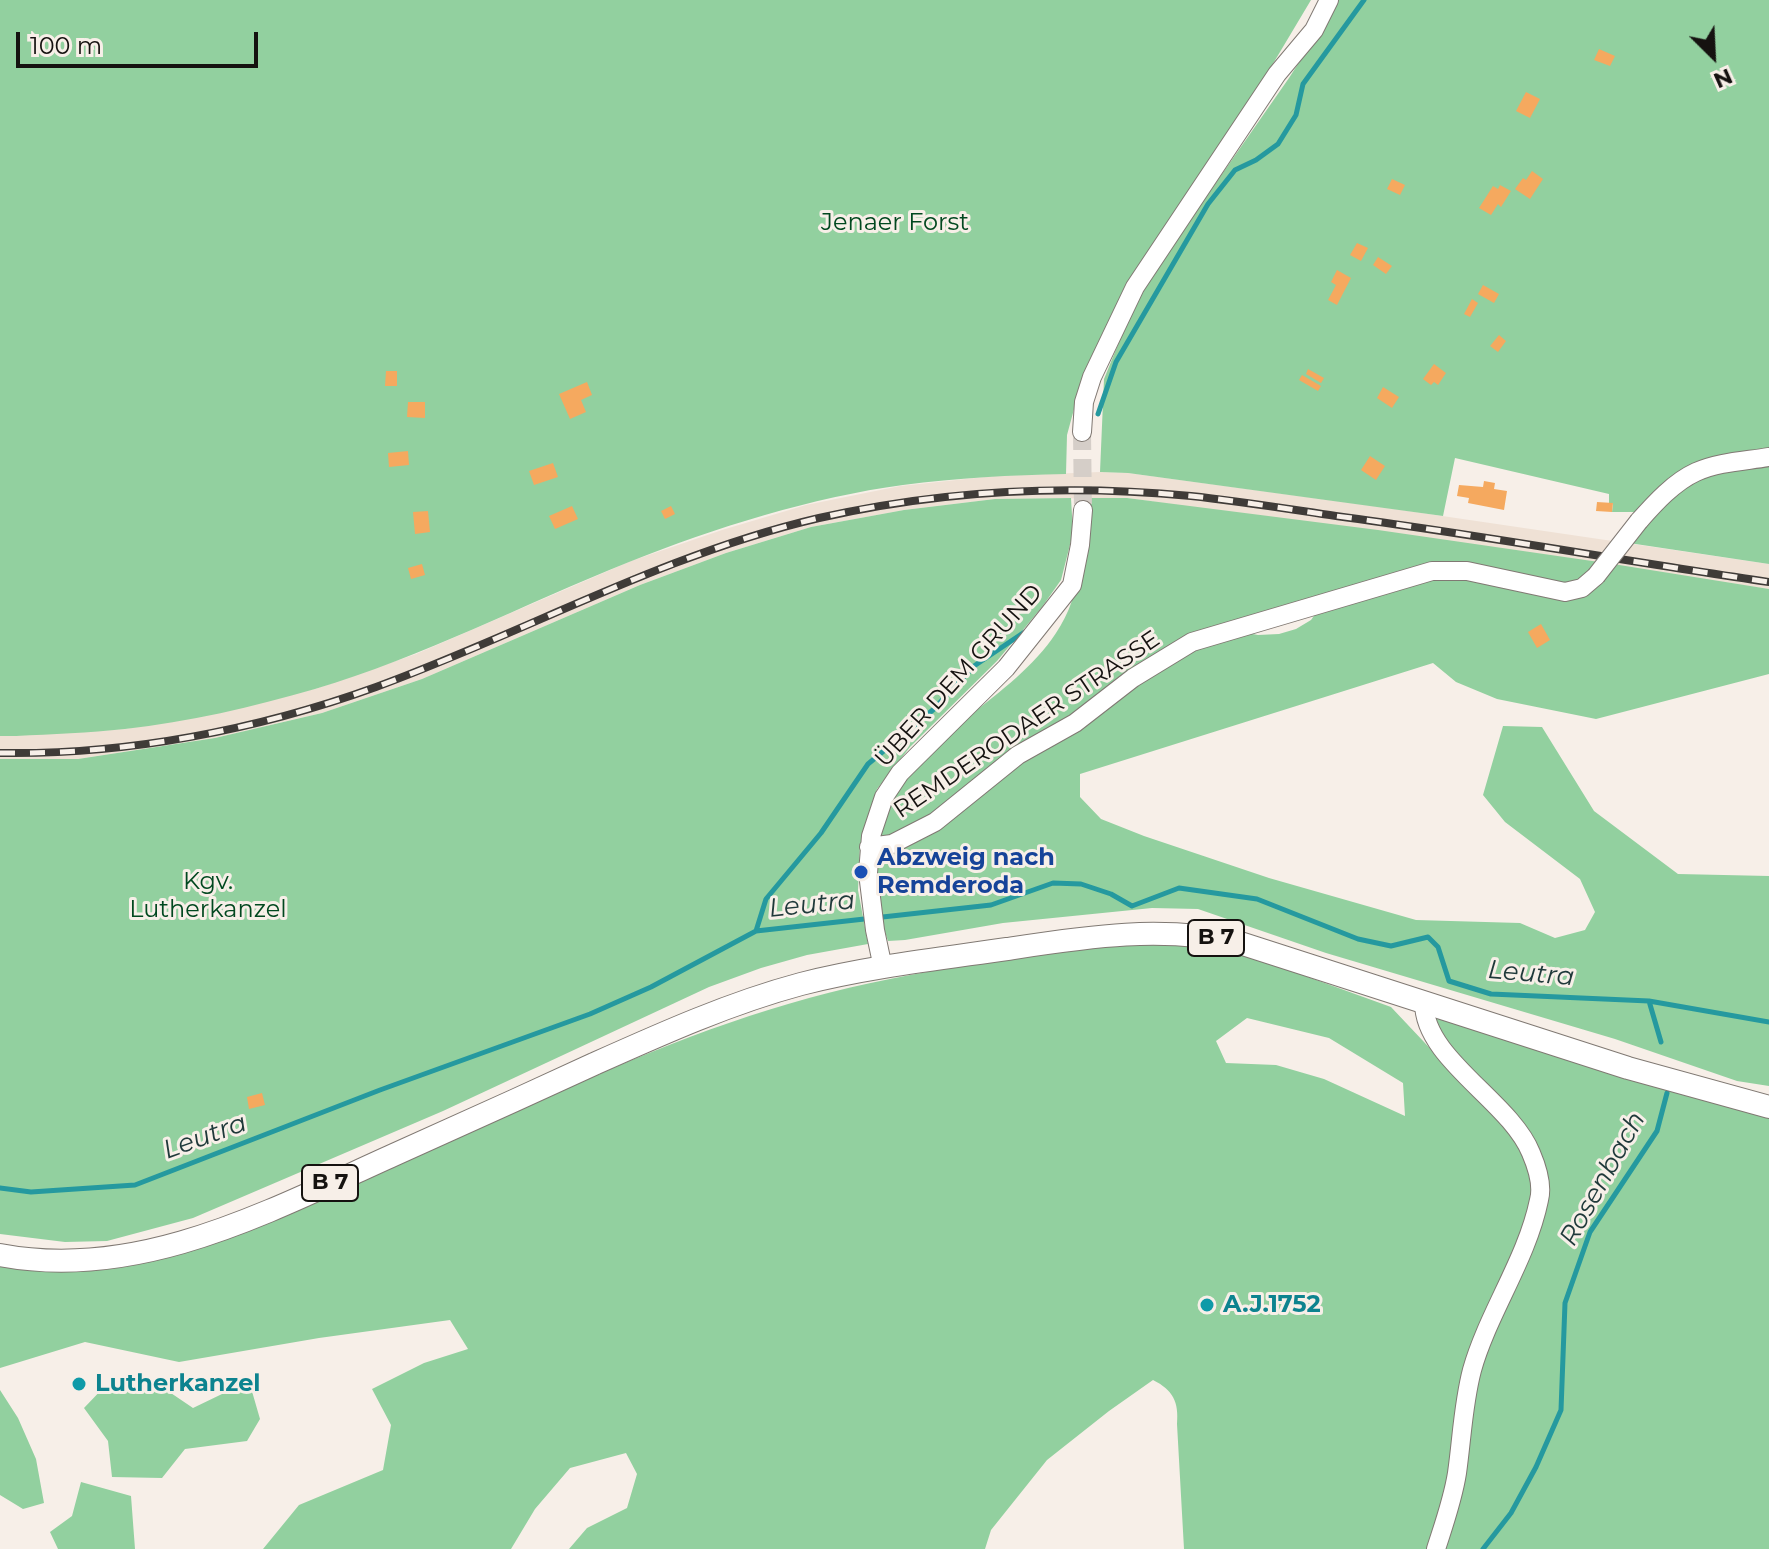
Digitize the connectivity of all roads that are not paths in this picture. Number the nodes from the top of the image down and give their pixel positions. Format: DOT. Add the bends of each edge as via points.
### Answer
graph roads {
  1 [pos="1329,0"];
  2 [pos="1082,432"];
  3 [pos="1769,457"];
  4 [pos="1083,510"];
  5 [pos="869,847"];
  6 [pos="883,968"];
  7 [pos="1424,1003"];
  8 [pos="1769,1107"];
  9 [pos="0,1255"];
  10 [pos="1436,1549"];
  1 -- 2 [label="street" via="1314,30 1277,74 1135,287 1092,377"];
  3 -- 5 [label="street, REMDERODAER STRASSE, bridge" via="1711,467 1677,484 1582,588 1565,592 1467,571 1432,571 1208,636 1156,662 1075,723 1018,755 935,822 892,844"];
  4 -- 5 [label="street, ÜBER DEM GRUND" via="1072,585 1006,668 900,773 884,797"];
  5 -- 6 [label="street, ÜBER DEM GRUND" via="869,889"];
  6 -- 7 [label="main road, B 7" via="1076,938 1168,932 1240,943"];
  6 -- 9 [label="main road, B 7" via="801,984 710,1015 200,1237 109,1260"];
  7 -- 8 [label="main road, B 7"];
  7 -- 10 [label="street" via="1426,1023 1437,1044 1524,1139 1540,1193 1530,1231 1473,1367 1457,1476"];
}
